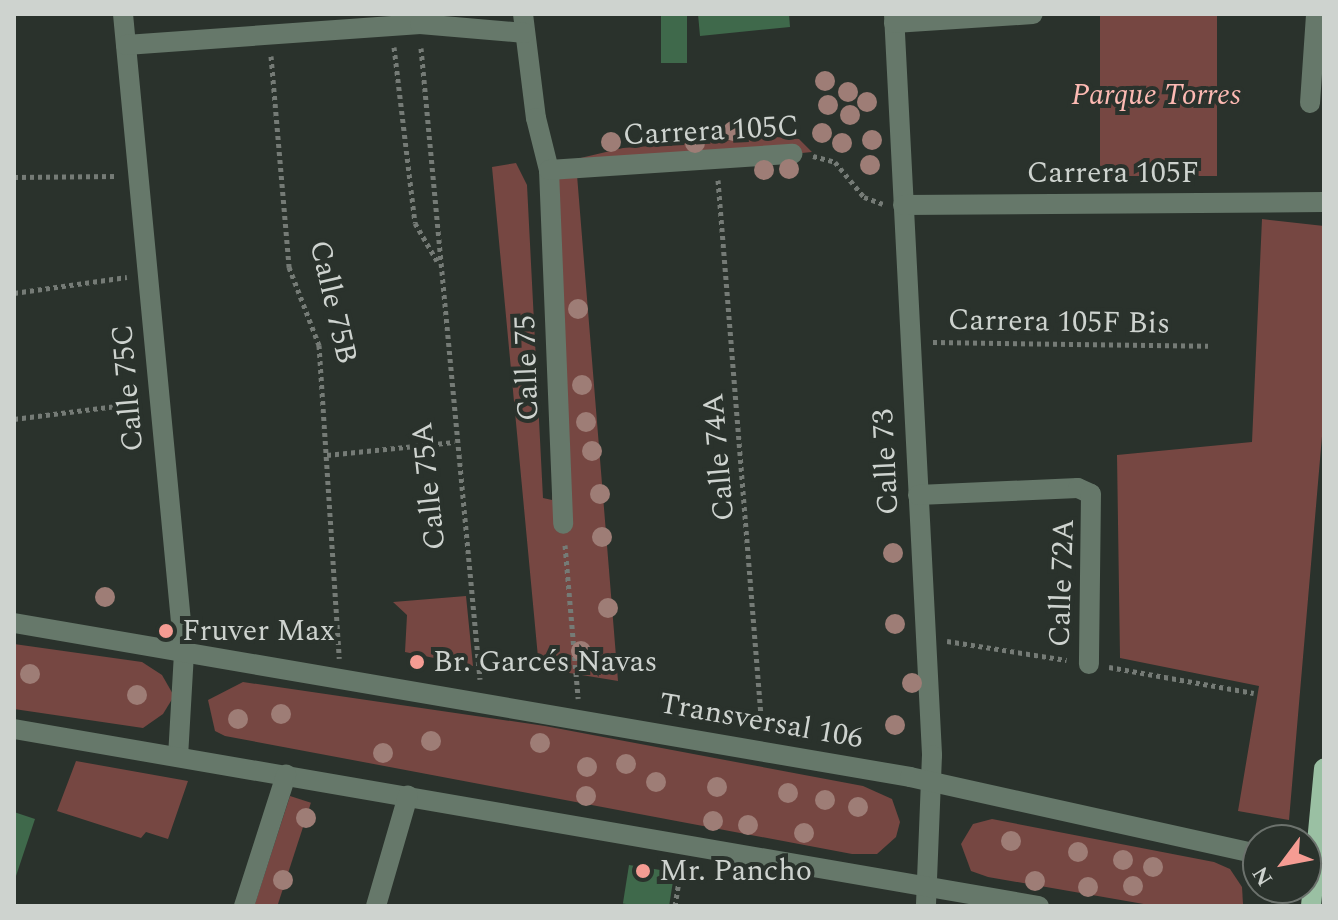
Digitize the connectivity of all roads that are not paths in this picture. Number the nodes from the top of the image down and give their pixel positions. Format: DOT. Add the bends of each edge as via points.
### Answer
graph roads {
  1 [pos="123,14"];
  2 [pos="1033,14"];
  3 [pos="1316,14"];
  4 [pos="894,18"];
  5 [pos="524,23"];
  6 [pos="126,45"];
  7 [pos="1310,103"];
  8 [pos="792,154"];
  9 [pos="549,170"];
  10 [pos="1324,202"];
  11 [pos="903,205"];
  12 [pos="918,495"];
  13 [pos="563,524"];
  14 [pos="14,623"];
  15 [pos="184,653"];
  16 [pos="1089,664"];
  17 [pos="14,729"];
  18 [pos="178,757"];
  19 [pos="1324,769"];
  20 [pos="286,775"];
  21 [pos="933,781"];
  22 [pos="408,796"];
  23 [pos="1319,824"];
  24 [pos="1242,850"];
  25 [pos="926,897"];
  26 [pos="244,906"];
  27 [pos="376,906"];
  28 [pos="1039,906"];
  1 -- 6 [label="street, Calle 75C"];
  2 -- 4 [label="street"];
  3 -- 7 [label="street"];
  4 -- 11 [label="street, Calle 73"];
  5 -- 6 [label="street" via="420,24"];
  5 -- 9 [label="street, Calle 75"];
  6 -- 15 [label="street, Calle 75C"];
  8 -- 9 [label="street, Carrera 105C"];
  9 -- 13 [label="street, Calle 75"];
  10 -- 11 [label="street, Carrera 105F"];
  11 -- 12 [label="street, Calle 73"];
  12 -- 16 [label="street, Calle 72A" via="1078,488 1094,504"];
  12 -- 21 [label="street, Calle 73"];
  14 -- 15 [label="street, Transversal 106"];
  15 -- 18 [label="street, Calle 75C"];
  15 -- 21 [label="street, Transversal 106"];
  17 -- 18 [label="street"];
  18 -- 20 [label="street"];
  19 -- 23 [label="main road"];
  20 -- 22 [label="street"];
  20 -- 26 [label="street"];
  21 -- 24 [label="street, Transversal 106"];
  21 -- 25 [label="street, Calle 73"];
  22 -- 25 [label="street" via="684,844"];
  22 -- 27 [label="street"];
  25 -- 28 [label="street"];
}
